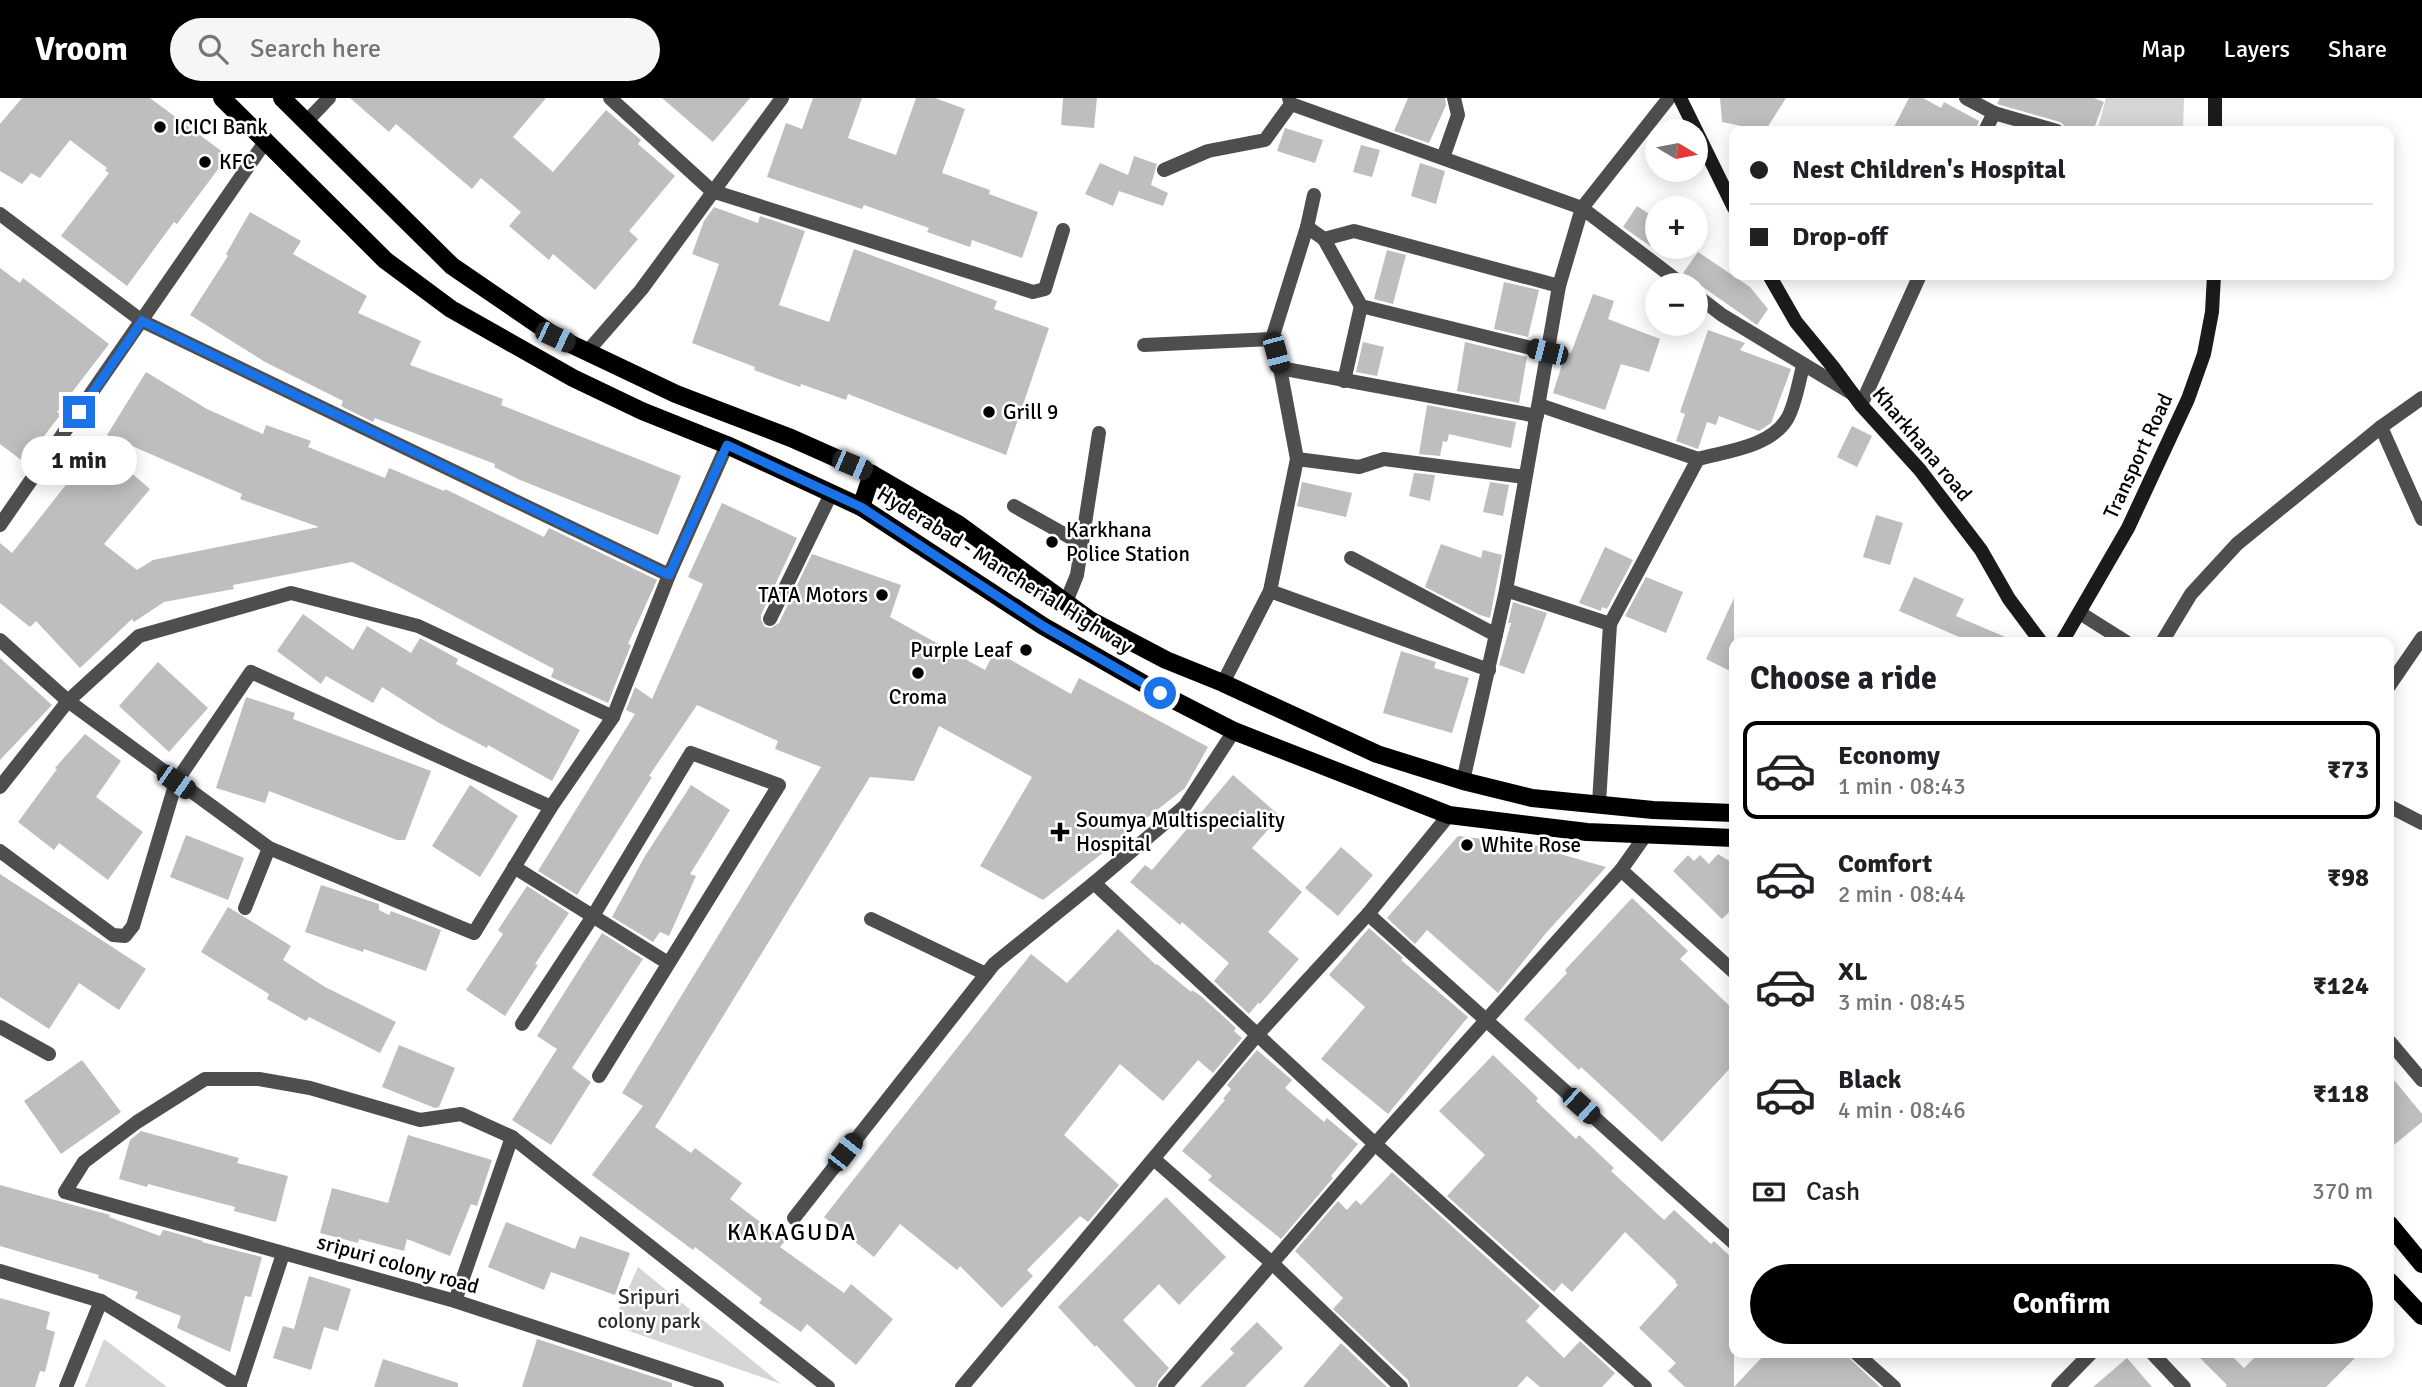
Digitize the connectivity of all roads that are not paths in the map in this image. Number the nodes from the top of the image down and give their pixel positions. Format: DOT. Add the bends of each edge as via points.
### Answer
graph roads {
  1 [pos="222,98"];
  2 [pos="282,98"];
  3 [pos="329,98"];
  4 [pos="610,98"];
  5 [pos="782,98"];
  6 [pos="1454,98"];
  7 [pos="1669,98"];
  8 [pos="1680,98"];
  9 [pos="1966,98"];
  10 [pos="2214,98"];
  11 [pos="1290,101"];
  12 [pos="1994,113"];
  13 [pos="306,122"];
  14 [pos="1988,126"];
  15 [pos="2040,126"];
  16 [pos="2215,126"];
  17 [pos="265,142"];
  18 [pos="1443,158"];
  19 [pos="1164,170"];
  20 [pos="712,191"];
  21 [pos="1314,195"];
  22 [pos="1729,198"];
  23 [pos="1581,208"];
  24 [pos="0,214"];
  25 [pos="1307,227"];
  26 [pos="1063,230"];
  27 [pos="1324,239"];
  28 [pos="1667,273"];
  29 [pos="1772,280"];
  30 [pos="1917,280"];
  31 [pos="2214,280"];
  32 [pos="1559,286"];
  33 [pos="1708,304"];
  34 [pos="1362,306"];
  35 [pos="142,321"];
  36 [pos="1272,339"];
  37 [pos="1144,345"];
  38 [pos="587,352"];
  39 [pos="1547,352"];
  40 [pos="1803,366"];
  41 [pos="1280,368"];
  42 [pos="1344,380"];
  43 [pos="2422,398"];
  44 [pos="1857,400"];
  45 [pos="1538,410"];
  46 [pos="2381,427"];
  47 [pos="1099,433"];
  48 [pos="727,445"];
  49 [pos="1297,459"];
  50 [pos="1698,459"];
  51 [pos="872,474"];
  52 [pos="1525,477"];
  53 [pos="832,492"];
  54 [pos="1014,506"];
  55 [pos="861,507"];
  56 [pos="2422,519"];
  57 [pos="0,525"];
  58 [pos="1082,544"];
  59 [pos="1351,558"];
  60 [pos="669,575"];
  61 [pos="1506,590"];
  62 [pos="1270,591"];
  63 [pos="1066,602"];
  64 [pos="2080,613"];
  65 [pos="770,620"];
  66 [pos="1611,624"];
  67 [pos="1496,635"];
  68 [pos="2037,637"];
  69 [pos="2065,637"];
  70 [pos="2118,637"];
  71 [pos="2165,637"];
  72 [pos="2422,638"];
  73 [pos="0,640"];
  74 [pos="1489,670"];
  75 [pos="2394,679"];
  76 [pos="1223,683"];
  77 [pos="68,701"];
  78 [pos="613,717"];
  79 [pos="1234,731"];
  80 [pos="1462,780"];
  81 [pos="176,782"];
  82 [pos="0,787"];
  83 [pos="1599,803"];
  84 [pos="551,807"];
  85 [pos="2394,809"];
  86 [pos="1729,813"];
  87 [pos="1450,815"];
  88 [pos="2422,823"];
  89 [pos="1645,835"];
  90 [pos="1729,838"];
  91 [pos="270,848"];
  92 [pos="0,851"];
  93 [pos="514,867"];
  94 [pos="1621,870"];
  95 [pos="1094,883"];
  96 [pos="245,908"];
  97 [pos="1368,914"];
  98 [pos="593,916"];
  99 [pos="871,919"];
  100 [pos="668,963"];
  101 [pos="1729,967"];
  102 [pos="986,974"];
  103 [pos="1486,1020"];
  104 [pos="522,1024"];
  105 [pos="0,1027"];
  106 [pos="1257,1035"];
  107 [pos="2394,1047"];
  108 [pos="49,1054"];
  109 [pos="598,1076"];
  110 [pos="2422,1080"];
  111 [pos="512,1137"];
  112 [pos="1375,1144"];
  113 [pos="1155,1160"];
  114 [pos="794,1218"];
  115 [pos="2394,1230"];
  116 [pos="1729,1239"];
  117 [pos="283,1254"];
  118 [pos="1272,1263"];
  119 [pos="2422,1264"];
  120 [pos="0,1271"];
  121 [pos="2394,1286"];
  122 [pos="101,1301"];
  123 [pos="455,1301"];
  124 [pos="2422,1315"];
  125 [pos="1862,1358"];
  126 [pos="2086,1358"];
  127 [pos="2157,1358"];
  128 [pos="66,1387"];
  129 [pos="240,1387"];
  130 [pos="717,1387"];
  131 [pos="828,1387"];
  132 [pos="962,1387"];
  133 [pos="1165,1387"];
  134 [pos="1401,1387"];
  135 [pos="1645,1387"];
  136 [pos="1894,1387"];
  137 [pos="2058,1387"];
  138 [pos="2184,1387"];
  1 -- 17 [label="main road, Hyderabad - Mancherial Highway"];
  2 -- 13 [label="main road, Hyderabad - Mancherial Highway"];
  3 -- 13 [label="street"];
  4 -- 20 [label="street"];
  5 -- 20 [label="street"];
  6 -- 18 [label="street" via="1458,115"];
  7 -- 23 [label="street"];
  8 -- 22 [label="street"];
  9 -- 12 [label="street"];
  10 -- 16 [label="street"];
  11 -- 18 [label="street"];
  11 -- 19 [label="street" via="1265,140 1208,151"];
  12 -- 14 [label="street"];
  12 -- 15 [label="street"];
  13 -- 38 [label="main road, Hyderabad - Mancherial Highway" via="452,266 555,337"];
  17 -- 35 [label="street"];
  17 -- 48 [label="main road, Hyderabad - Mancherial Highway" via="385,260 451,309 573,378"];
  18 -- 23 [label="street"];
  20 -- 26 [label="street" via="1033,292 1045,289"];
  20 -- 38 [label="street" via="640,290"];
  21 -- 25 [label="street"];
  23 -- 28 [label="street"];
  23 -- 32 [label="street"];
  24 -- 35 [label="street"];
  25 -- 27 [label="street"];
  25 -- 36 [label="street"];
  27 -- 32 [label="street" via="1354,231"];
  27 -- 34 [label="street"];
  29 -- 44 [label="street, Kharkhana road" via="1796,322"];
  30 -- 44 [label="street"];
  31 -- 64 [label="street, Transport Road" via="2204,354 2188,399 2127,528"];
  32 -- 39 [label="street"];
  33 -- 40 [label="street"];
  34 -- 39 [label="street"];
  34 -- 42 [label="street"];
  35 -- 57 [label="street"];
  35 -- 60 [label="street"];
  36 -- 37 [label="street"];
  36 -- 41 [label="street"];
  38 -- 51 [label="main road, Hyderabad - Mancherial Highway" via="676,394"];
  39 -- 45 [label="street"];
  40 -- 44 [label="street"];
  40 -- 50 [label="street" via="1787,418 1773,434"];
  41 -- 42 [label="street"];
  41 -- 49 [label="street"];
  42 -- 45 [label="street"];
  43 -- 46 [label="street"];
  44 -- 68 [label="street, Kharkhana road" via="1920,470 1981,550"];
  45 -- 50 [label="street"];
  45 -- 52 [label="street"];
  46 -- 56 [label="street"];
  46 -- 71 [label="street" via="2237,544 2191,594"];
  47 -- 58 [label="street"];
  48 -- 53 [label="main road, Hyderabad - Mancherial Highway"];
  48 -- 60 [label="street"];
  49 -- 52 [label="street" via="1359,467 1384,459"];
  49 -- 62 [label="street"];
  50 -- 66 [label="street"];
  51 -- 55 [label="main road"];
  51 -- 63 [label="main road, Hyderabad - Mancherial Highway" via="958,524"];
  52 -- 61 [label="street"];
  53 -- 55 [label="main road, Hyderabad - Mancherial Highway"];
  53 -- 65 [label="street"];
  54 -- 58 [label="street"];
  55 -- 79 [label="main road, Hyderabad - Mancherial Highway" via="1043,626"];
  58 -- 63 [label="street"];
  59 -- 67 [label="street"];
  60 -- 78 [label="street"];
  61 -- 66 [label="street"];
  61 -- 67 [label="street"];
  62 -- 74 [label="street"];
  62 -- 76 [label="street"];
  63 -- 76 [label="main road, Hyderabad - Mancherial Highway" via="1090,620 1166,660"];
  64 -- 69 [label="street, Transport Road"];
  64 -- 70 [label="street"];
  66 -- 83 [label="street"];
  67 -- 74 [label="street"];
  72 -- 75 [label="street"];
  73 -- 77 [label="street"];
  74 -- 80 [label="street"];
  76 -- 80 [label="main road, Hyderabad - Mancherial Highway" via="1377,754"];
  77 -- 78 [label="street" via="139,636 291,593 418,626"];
  77 -- 81 [label="street"];
  77 -- 82 [label="street"];
  78 -- 84 [label="street"];
  79 -- 87 [label="main road, Hyderabad - Mancherial Highway"];
  79 -- 95 [label="street" via="1185,806"];
  80 -- 83 [label="main road, Hyderabad - Mancherial Highway" via="1532,798"];
  81 -- 84 [label="street" via="251,672"];
  81 -- 91 [label="street"];
  81 -- 92 [label="street" via="133,926 125,936 113,935"];
  83 -- 86 [label="main road, Hyderabad - Mancherial Highway"];
  84 -- 93 [label="street"];
  85 -- 88 [label="street"];
  87 -- 89 [label="main road, Hyderabad - Mancherial Highway"];
  87 -- 97 [label="street"];
  89 -- 90 [label="main road, Hyderabad - Mancherial Highway"];
  89 -- 94 [label="street"];
  91 -- 93 [label="street" via="474,933"];
  91 -- 96 [label="street"];
  93 -- 98 [label="street"];
  94 -- 101 [label="street"];
  94 -- 103 [label="street"];
  95 -- 102 [label="street"];
  95 -- 106 [label="street"];
  97 -- 103 [label="street"];
  97 -- 106 [label="street"];
  98 -- 100 [label="street"];
  98 -- 100 [label="street" via="691,753 779,785"];
  98 -- 104 [label="street"];
  99 -- 102 [label="street"];
  100 -- 109 [label="street"];
  102 -- 114 [label="street"];
  103 -- 112 [label="street"];
  103 -- 116 [label="street"];
  105 -- 108 [label="street"];
  106 -- 112 [label="street"];
  106 -- 113 [label="street"];
  107 -- 110 [label="street"];
  111 -- 117 [label="street, sripuri colony road" via="461,1114 419,1120 310,1088 260,1079 205,1079 84,1161 65,1192"];
  111 -- 123 [label="street"];
  111 -- 131 [label="street"];
  112 -- 118 [label="street"];
  112 -- 135 [label="street"];
  113 -- 118 [label="street"];
  113 -- 132 [label="street"];
  115 -- 119 [label="main road"];
  117 -- 123 [label="street, sripuri colony road"];
  117 -- 129 [label="street"];
  118 -- 133 [label="street"];
  118 -- 134 [label="street"];
  120 -- 122 [label="street"];
  121 -- 124 [label="main road"];
  122 -- 128 [label="street"];
  122 -- 129 [label="street"];
  123 -- 130 [label="street, sripuri colony road"];
  125 -- 136 [label="street"];
  126 -- 137 [label="street"];
  127 -- 138 [label="street"];
}
